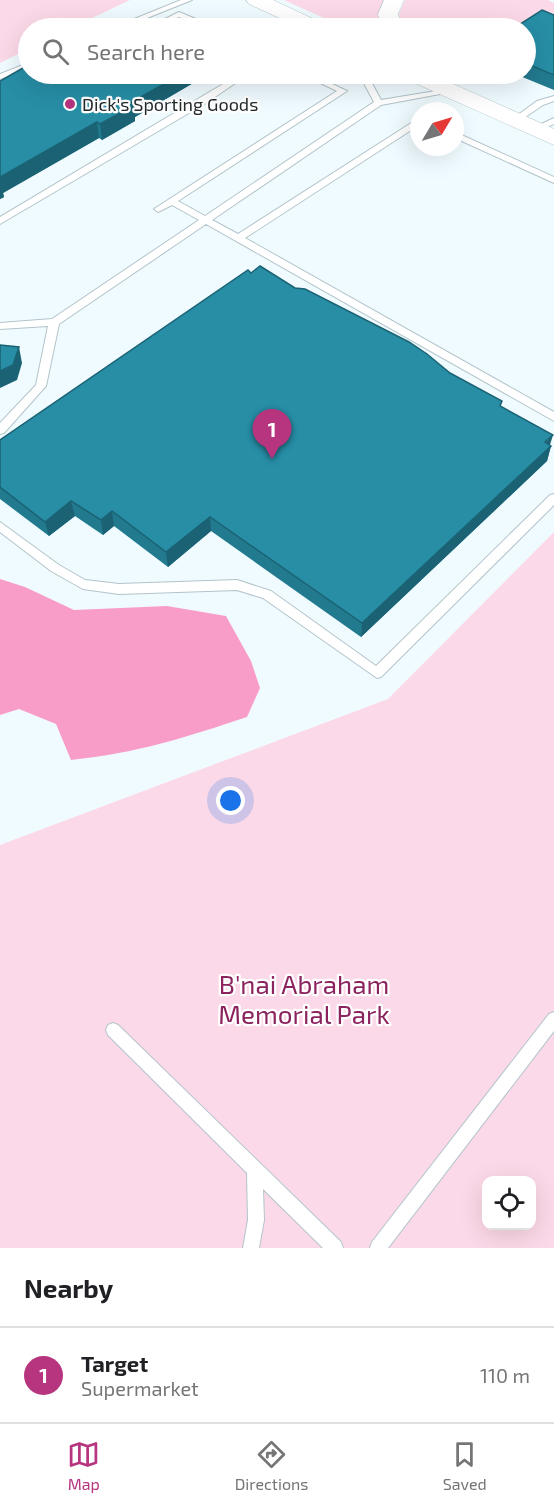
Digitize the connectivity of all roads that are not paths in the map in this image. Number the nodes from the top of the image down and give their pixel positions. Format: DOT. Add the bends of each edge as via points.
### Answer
graph roads {
  1 [pos="188,0"];
  2 [pos="256,0"];
  3 [pos="394,0"];
  4 [pos="142,18"];
  5 [pos="172,18"];
  6 [pos="189,18"];
  7 [pos="295,18"];
  8 [pos="389,18"];
  9 [pos="18,69"];
  10 [pos="0,77"];
  11 [pos="230,84"];
  12 [pos="328,84"];
  13 [pos="368,84"];
  14 [pos="437,84"];
  15 [pos="444,84"];
  16 [pos="451,90"];
  17 [pos="554,98"];
  18 [pos="378,103"];
  19 [pos="410,127"];
  20 [pos="540,127"];
  21 [pos="464,139"];
  22 [pos="554,180"];
  23 [pos="172,201"];
  24 [pos="158,209"];
  25 [pos="205,220"];
  26 [pos="0,221"];
  27 [pos="237,238"];
  28 [pos="54,322"];
  29 [pos="0,326"];
  30 [pos="554,417"];
  31 [pos="0,430"];
  32 [pos="554,498"];
  33 [pos="0,526"];
  34 [pos="554,1019"];
  35 [pos="112,1030"];
  36 [pos="255,1170"];
  37 [pos="251,1248"];
  38 [pos="335,1248"];
  39 [pos="378,1248"];
  1 -- 4 [label="lane"];
  2 -- 7 [label="highway"];
  3 -- 8 [label="highway"];
  5 -- 6 [label="lane" via="180,14"];
  9 -- 10 [label="lane"];
  11 -- 26 [label="lane"];
  12 -- 23 [label="lane" via="343,91"];
  13 -- 18 [label="lane"];
  14 -- 16 [label="highway"];
  15 -- 16 [label="highway"];
  16 -- 18 [label="lane"];
  16 -- 20 [label="highway"];
  17 -- 20 [label="lane" via="540,103"];
  18 -- 25 [label="lane"];
  19 -- 27 [label="lane"];
  21 -- 22 [label="lane"];
  23 -- 24 [label="lane"];
  23 -- 25 [label="lane"];
  25 -- 27 [label="lane"];
  25 -- 28 [label="lane"];
  27 -- 30 [label="lane"];
  28 -- 29 [label="lane"];
  28 -- 31 [label="lane" via="41,386"];
  32 -- 33 [label="lane" via="377,673 267,594 237,585 119,589 83,584"];
  34 -- 39 [label="lane"];
  35 -- 36 [label="lane"];
  36 -- 37 [label="lane" via="256,1220"];
  36 -- 38 [label="lane"];
}
